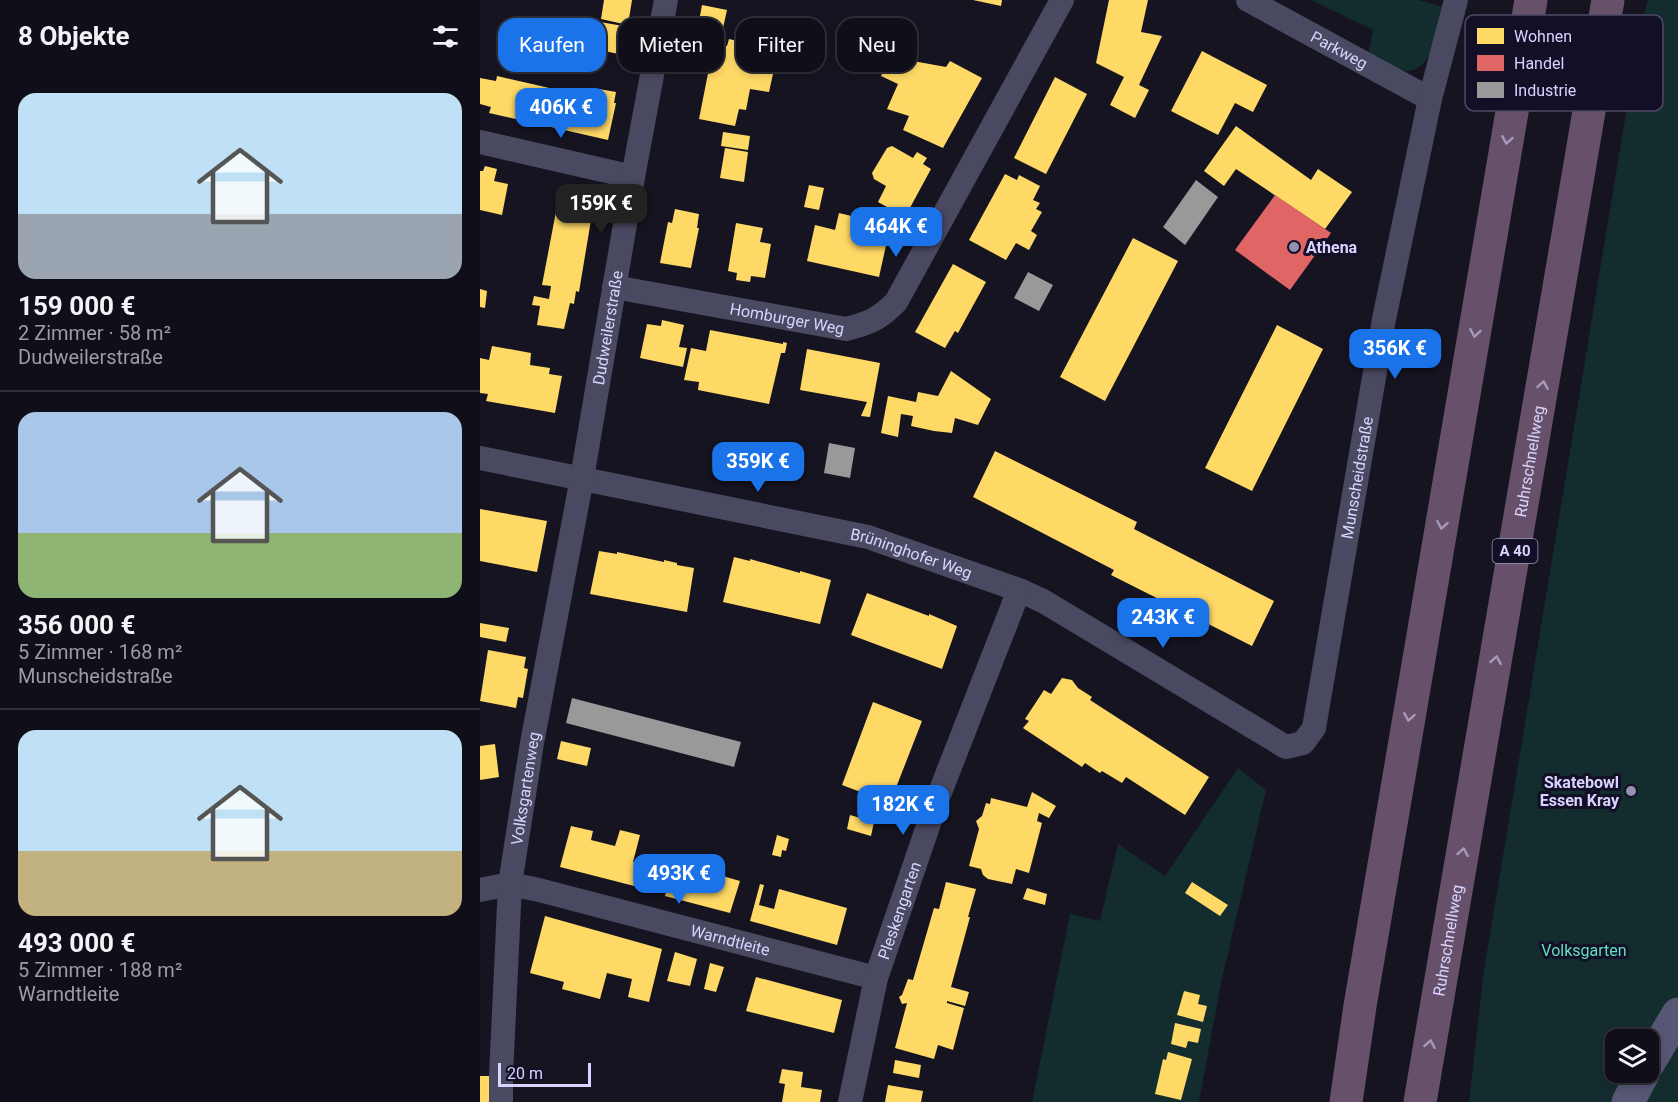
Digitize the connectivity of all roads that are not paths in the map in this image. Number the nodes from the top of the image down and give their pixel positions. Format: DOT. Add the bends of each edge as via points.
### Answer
graph roads {
  1 [pos="666,0"];
  2 [pos="1062,0"];
  3 [pos="1248,0"];
  4 [pos="1456,0"];
  5 [pos="1531,0"];
  6 [pos="1608,0"];
  7 [pos="1528,15"];
  8 [pos="1605,15"];
  9 [pos="1430,99"];
  10 [pos="1512,111"];
  11 [pos="1589,111"];
  12 [pos="480,142"];
  13 [pos="633,177"];
  14 [pos="614,287"];
  15 [pos="480,458"];
  16 [pos="582,478"];
  17 [pos="1019,590"];
  18 [pos="1303,743"];
  19 [pos="510,884"];
  20 [pos="480,890"];
  21 [pos="876,978"];
  22 [pos="1678,1014"];
  23 [pos="1659,1046"];
  24 [pos="1638,1083"];
  25 [pos="501,1102"];
  26 [pos="850,1102"];
  27 [pos="1346,1102"];
  28 [pos="1420,1102"];
  29 [pos="1628,1102"];
  1 -- 13 [label="street, Dudweilerstraße"];
  2 -- 14 [label="street, Homburger Weg" via="896,302 870,323 846,329"];
  3 -- 9 [label="street, Parkweg"];
  4 -- 9 [label="street, Munscheidstraße"];
  5 -- 7 [label="highway, one-way"];
  8 -- 6 [label="highway, Ruhrschnellweg / A 40, one-way"];
  9 -- 18 [label="street, Munscheidstraße" via="1384,319 1314,728"];
  10 -- 27 [label="highway, one-way"];
  28 -- 11 [label="highway, Ruhrschnellweg / A 40, one-way"];
  12 -- 13 [label="street"];
  13 -- 14 [label="street, Dudweilerstraße"];
  14 -- 16 [label="street, Dudweilerstraße"];
  15 -- 16 [label="street, Brüninghofer Weg"];
  16 -- 17 [label="street, Brüninghofer Weg" via="868,537"];
  16 -- 19 [label="street, Volksgartenweg"];
  17 -- 18 [label="street, Brüninghofer Weg" via="1286,747"];
  17 -- 21 [label="street, Pleskengarten" via="938,800"];
  19 -- 20 [label="street, Warndtleite"];
  19 -- 21 [label="street, Warndtleite"];
  19 -- 25 [label="street, Volksgartenweg"];
  21 -- 26 [label="street, Pleskengarten"];
  22 -- 23 [label="street"];
  24 -- 29 [label="street"];
}
